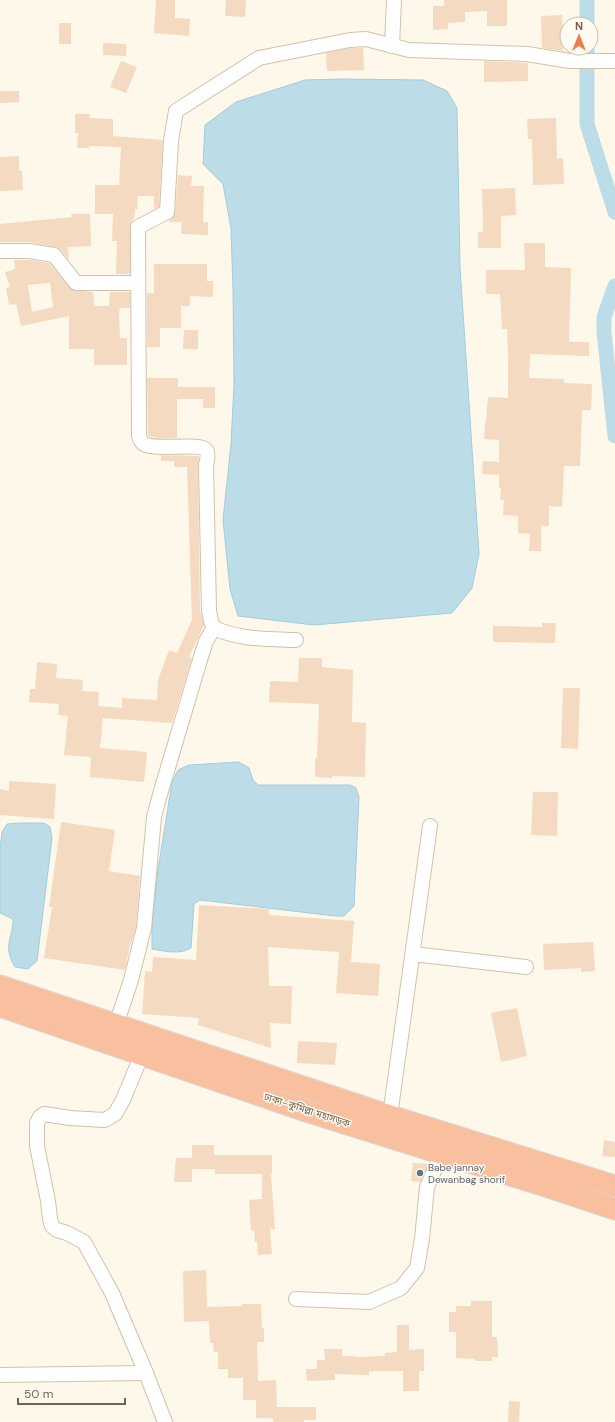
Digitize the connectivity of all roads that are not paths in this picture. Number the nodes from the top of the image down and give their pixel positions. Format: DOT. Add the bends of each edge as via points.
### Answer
graph roads {
  1 [pos="394,0"];
  2 [pos="392,46"];
  3 [pos="615,61"];
  4 [pos="0,251"];
  5 [pos="138,283"];
  6 [pos="214,628"];
  7 [pos="296,640"];
  8 [pos="430,826"];
  9 [pos="413,954"];
  10 [pos="526,967"];
  11 [pos="0,986"];
  12 [pos="0,1006"];
  13 [pos="116,1025"];
  14 [pos="142,1054"];
  15 [pos="390,1116"];
  16 [pos="442,1153"];
  17 [pos="615,1186"];
  18 [pos="615,1209"];
  19 [pos="296,1299"];
  20 [pos="146,1373"];
  21 [pos="0,1375"];
  22 [pos="165,1422"];
  1 -- 2 [label="street"];
  2 -- 3 [label="street" via="409,50 527,54 570,61"];
  2 -- 5 [label="street" via="366,39 350,40 259,58 176,111 171,141 167,212 138,227"];
  4 -- 5 [label="street" via="29,251 54,255 76,283"];
  5 -- 6 [label="street" via="138,436 146,445 197,446 206,450 209,611"];
  6 -- 7 [label="street" via="228,634 250,638"];
  6 -- 13 [label="street" via="206,641 160,791 151,840 144,928"];
  8 -- 9 [label="street"];
  9 -- 10 [label="street"];
  9 -- 15 [label="street"];
  11 -- 13 [label="highway, ঢাকা–কুমিল্লা মহাসড়ক"];
  12 -- 14 [label="highway, ঢাকা–কুমিল্লা মহাসড়ক"];
  13 -- 15 [label="highway, ঢাকা–কুমিল্লা মহাসড়ক"];
  14 -- 16 [label="highway, ঢাকা–কুমিল্লা মহাসড়ক" via="309,1112"];
  14 -- 20 [label="street" via="124,1100 115,1114 105,1120 44,1114 37,1123 37,1146 52,1226 84,1242 112,1293"];
  15 -- 17 [label="highway, ঢাকা–কুমিল্লা মহাসড়ক"];
  16 -- 18 [label="highway, ঢাকা–কুমিল্লা মহাসড়ক"];
  16 -- 19 [label="street" via="427,1187 417,1268 401,1288 369,1302"];
  20 -- 21 [label="street"];
  20 -- 22 [label="street"];
}
